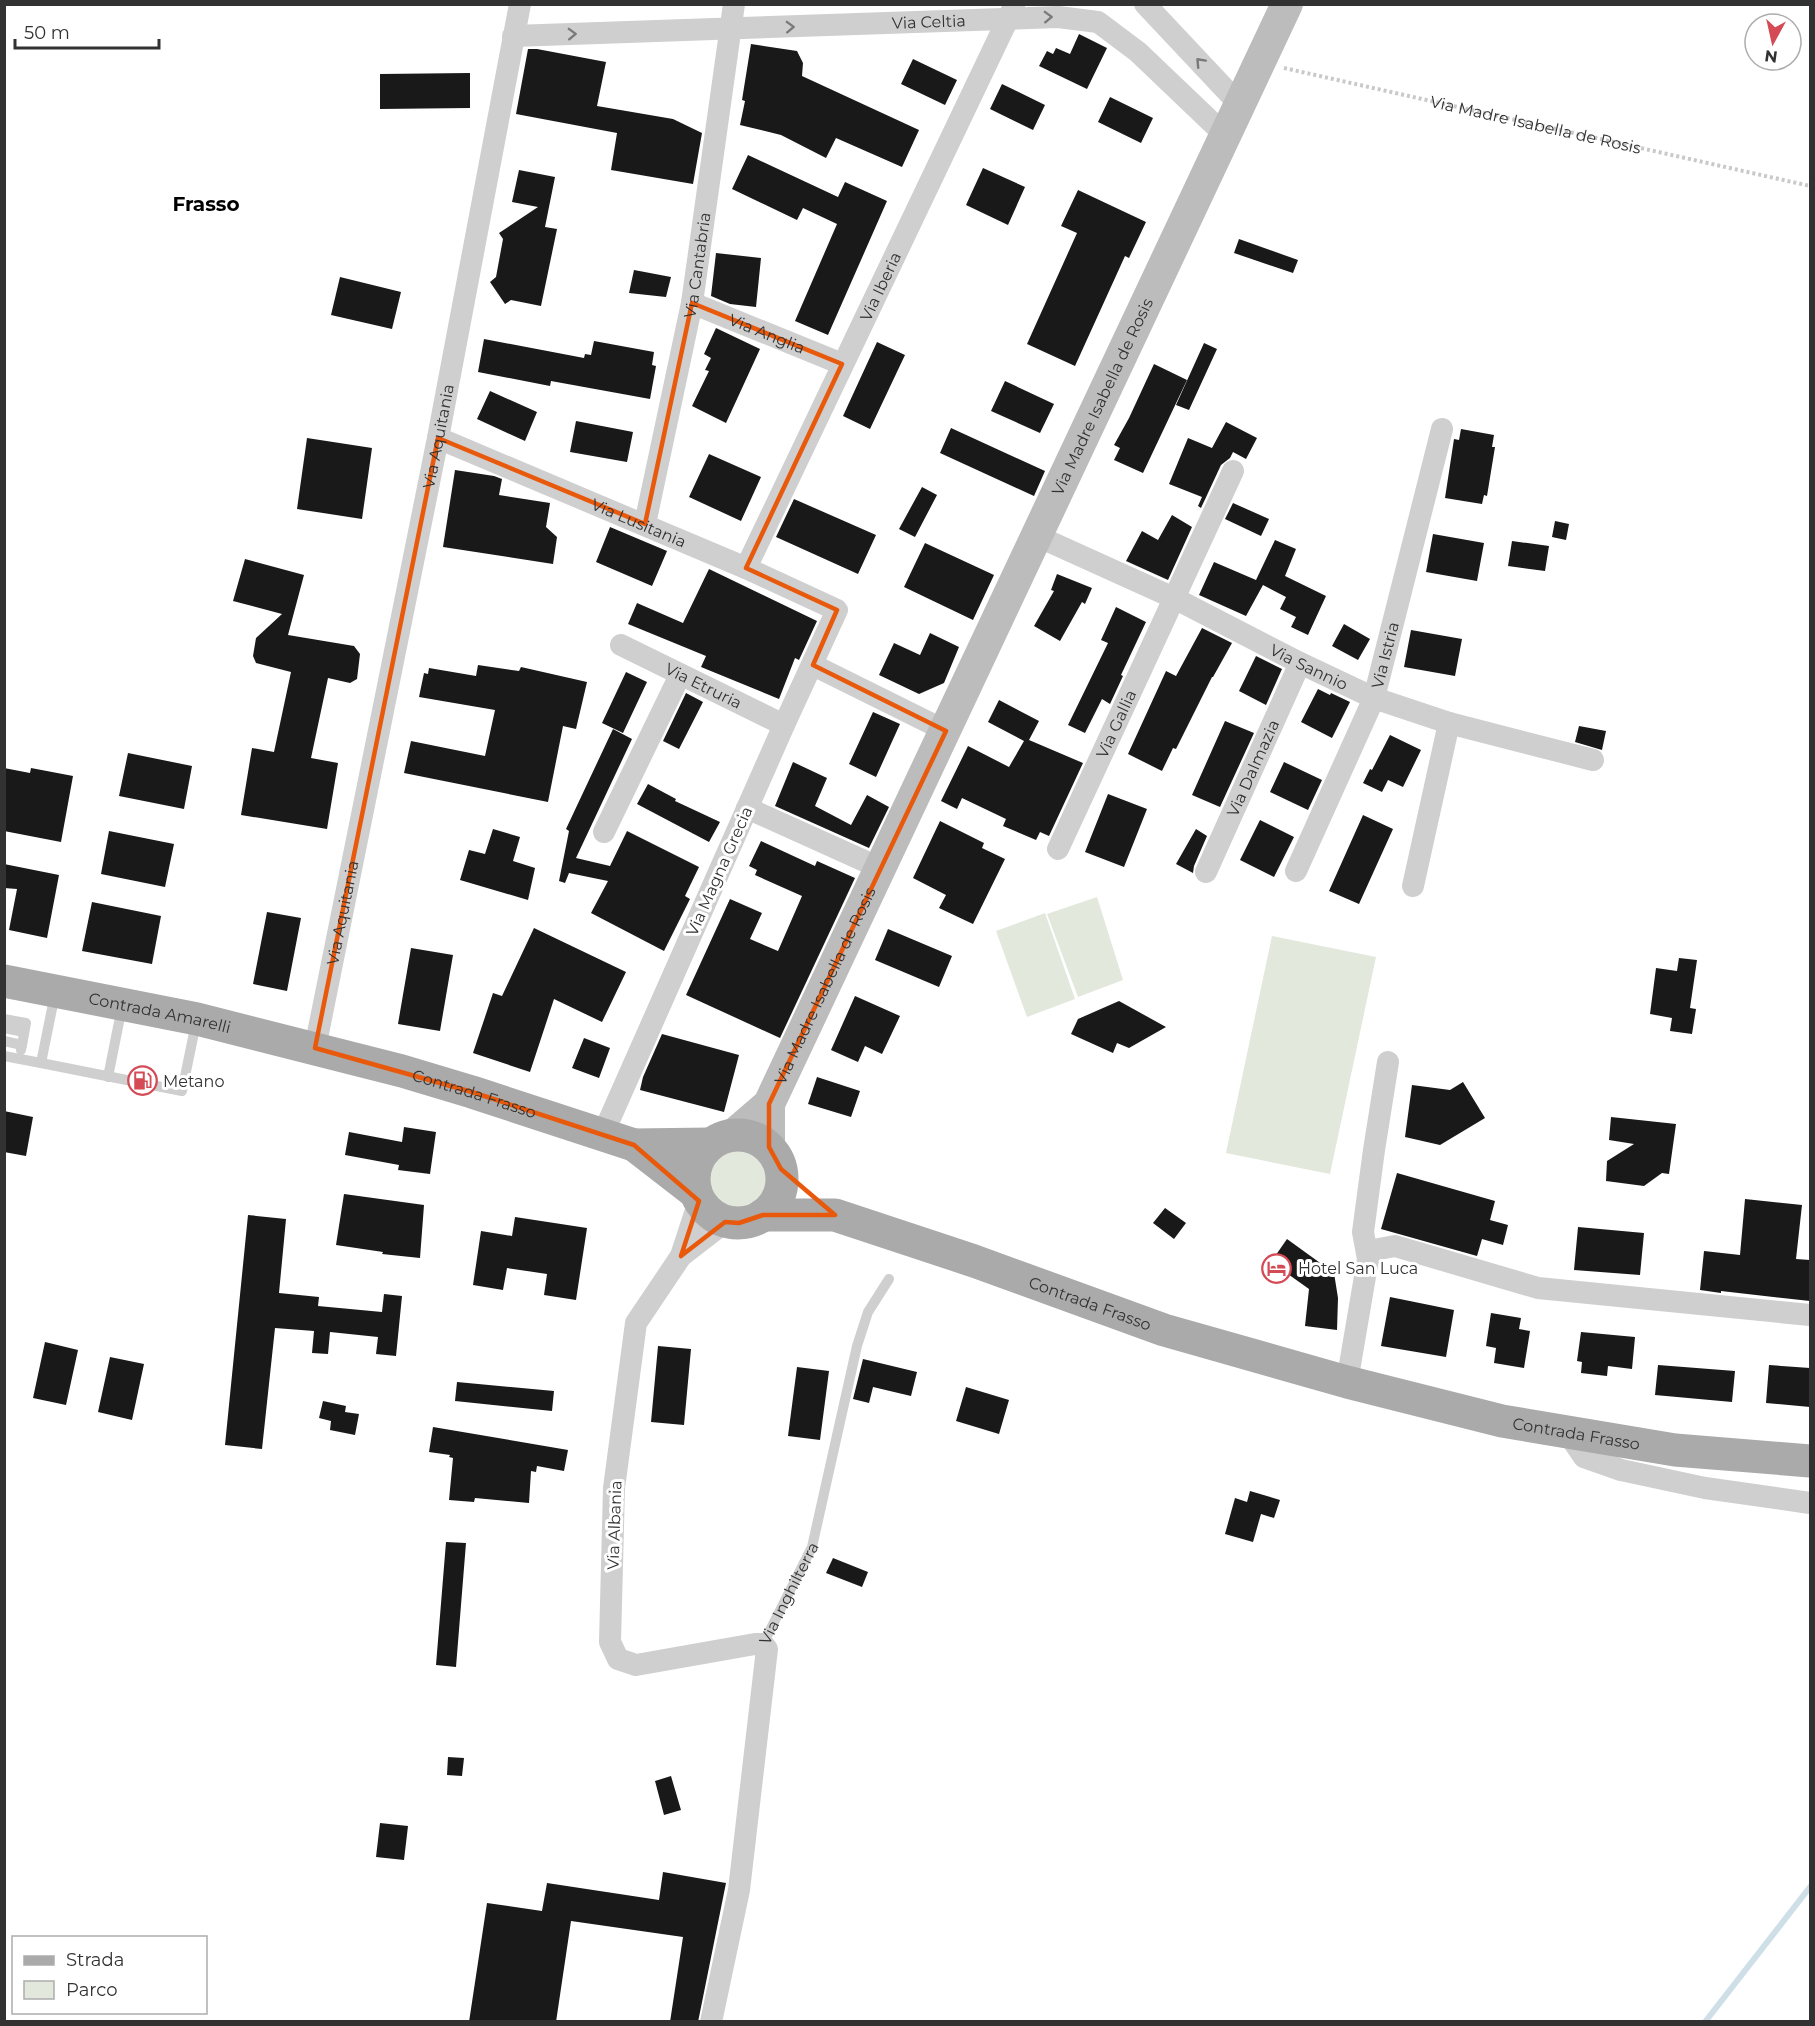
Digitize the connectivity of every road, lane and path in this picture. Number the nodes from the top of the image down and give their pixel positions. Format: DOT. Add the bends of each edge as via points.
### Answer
graph roads {
  1 [pos="520,4"];
  2 [pos="734,4"];
  3 [pos="1145,4"];
  4 [pos="1287,4"];
  5 [pos="1012,11"];
  6 [pos="731,30"];
  7 [pos="513,36"];
  8 [pos="1261,63"];
  9 [pos="1240,105"];
  10 [pos="1226,136"];
  11 [pos="1810,186"];
  12 [pos="692,303"];
  13 [pos="842,364"];
  14 [pos="1442,429"];
  15 [pos="438,438"];
  16 [pos="1233,471"];
  17 [pos="645,524"];
  18 [pos="1037,537"];
  19 [pos="746,568"];
  20 [pos="1174,598"];
  21 [pos="837,610"];
  22 [pos="621,645"];
  23 [pos="1300,663"];
  24 [pos="813,665"];
  25 [pos="680,675"];
  26 [pos="1374,698"];
  27 [pos="1449,723"];
  28 [pos="784,725"];
  29 [pos="946,731"];
  30 [pos="1593,759"];
  31 [pos="747,808"];
  32 [pos="604,832"];
  33 [pos="1058,849"];
  34 [pos="880,868"];
  35 [pos="1296,871"];
  36 [pos="1206,872"];
  37 [pos="1413,886"];
  38 [pos="4,981"];
  39 [pos="56,991"];
  40 [pos="123,1005"];
  41 [pos="4,1019"];
  42 [pos="197,1019"];
  43 [pos="4,1028"];
  44 [pos="24,1032"];
  45 [pos="4,1041"];
  46 [pos="22,1045"];
  47 [pos="315,1048"];
  48 [pos="4,1056"];
  49 [pos="18,1059"];
  50 [pos="1388,1062"];
  51 [pos="40,1063"];
  52 [pos="108,1077"];
  53 [pos="769,1104"];
  54 [pos="603,1134"];
  55 [pos="722,1139"];
  56 [pos="634,1144"];
  57 [pos="775,1158"];
  58 [pos="698,1197"];
  59 [pos="764,1215"];
  60 [pos="835,1215"];
  61 [pos="725,1221"];
  62 [pos="681,1256"];
  63 [pos="1368,1259"];
  64 [pos="888,1279"];
  65 [pos="1810,1315"];
  66 [pos="1347,1382"];
  67 [pos="1575,1444"];
  68 [pos="1810,1461"];
  69 [pos="1810,1503"];
  70 [pos="763,1644"];
  71 [pos="711,2022"];
  1 -- 7 [label="street, Via Aquitania"];
  2 -- 6 [label="street, Via Cantabria"];
  9 -- 3 [label="street, one-way"];
  4 -- 8 [label="street, Via Madre Isabella de Rosis"];
  6 -- 5 [label="street, Via Celtia, one-way"];
  5 -- 10 [label="street, Via Celtia, one-way" via="1098,22 1138,52"];
  5 -- 13 [label="street, Via Iberia"];
  7 -- 6 [label="street, one-way"];
  6 -- 12 [label="street, Via Cantabria"];
  7 -- 15 [label="street, Via Aquitania"];
  8 -- 9 [label="street, Via Madre Isabella de Rosis"];
  8 -- 11 [label="path, Via Madre Isabella de Rosis"];
  9 -- 10 [label="street, Via Madre Isabella de Rosis"];
  10 -- 18 [label="street, Via Madre Isabella de Rosis"];
  12 -- 13 [label="street, Via Anglia"];
  12 -- 17 [label="street, Via Cantabria"];
  13 -- 19 [label="street, Via Iberia"];
  14 -- 26 [label="street, Via Istria"];
  15 -- 17 [label="street, Via Lusitania"];
  15 -- 47 [label="street, Via Aquitania"];
  16 -- 20 [label="street"];
  17 -- 19 [label="street, Via Lusitania"];
  18 -- 20 [label="street, Via Sannio"];
  18 -- 29 [label="street, Via Madre Isabella de Rosis"];
  19 -- 21 [label="street, Via Lusitania"];
  20 -- 23 [label="street, Via Sannio"];
  20 -- 33 [label="street, Via Gallia"];
  21 -- 24 [label="street, Via Magna Grecia"];
  22 -- 25 [label="street, Via Etruria"];
  23 -- 26 [label="street, Via Sannio"];
  23 -- 36 [label="street, Via Dalmazia"];
  24 -- 28 [label="street, Via Magna Grecia"];
  24 -- 29 [label="street"];
  25 -- 28 [label="street, Via Etruria"];
  25 -- 32 [label="street"];
  26 -- 27 [label="street, Via Sannio"];
  26 -- 35 [label="street, Via Istria"];
  27 -- 30 [label="street, Via Sannio"];
  27 -- 37 [label="street"];
  28 -- 31 [label="street, Via Magna Grecia"];
  29 -- 34 [label="street, Via Madre Isabella de Rosis"];
  31 -- 34 [label="street, Via Madre Isabella de Rosis"];
  31 -- 54 [label="street, Via Magna Grecia"];
  34 -- 53 [label="street, Via Madre Isabella de Rosis"];
  38 -- 39 [label="main road, Contrada Amarelli"];
  39 -- 40 [label="main road, Contrada Amarelli"];
  39 -- 51 [label="lane"];
  40 -- 42 [label="main road, Contrada Amarelli"];
  40 -- 52 [label="lane"];
  41 -- 44 [label="lane" via="26,1023"];
  42 -- 47 [label="main road, Contrada Amarelli"];
  42 -- 52 [label="lane" via="182,1091"];
  43 -- 44 [label="lane"];
  44 -- 46 [label="lane"];
  45 -- 46 [label="lane"];
  46 -- 49 [label="lane"];
  47 -- 54 [label="main road, Contrada Frasso"];
  48 -- 49 [label="lane"];
  49 -- 51 [label="lane"];
  50 -- 63 [label="street" via="1364,1232"];
  51 -- 52 [label="lane"];
  53 -- 55 [label="street, Via Madre Isabella de Rosis"];
  53 -- 57 [label="street, Via Madre Isabella de Rosis"];
  54 -- 56 [label="main road, Contrada Frasso"];
  55 -- 56 [label="main road, Contrada Frasso"];
  55 -- 57 [label="main road" via="746,1135 758,1140"];
  55 -- 58 [label="main road" via="701,1153 695,1165 693,1179"];
  56 -- 58 [label="main road, Contrada Frasso"];
  57 -- 59 [label="main road" via="782,1182 773,1206"];
  57 -- 60 [label="main road, Contrada Frasso"];
  58 -- 61 [label="main road" via="714,1216"];
  58 -- 62 [label="street, Via Albania"];
  59 -- 60 [label="main road, Contrada Frasso"];
  59 -- 61 [label="main road" via="739,1223"];
  60 -- 66 [label="main road, Contrada Frasso" via="1164,1330"];
  61 -- 62 [label="street, Via Albania"];
  62 -- 70 [label="street, Via Albania" via="639,1316 633,1335 614,1488 610,1642 618,1659 636,1665"];
  63 -- 65 [label="street" via="1379,1249 1395,1246 1538,1288"];
  63 -- 66 [label="street"];
  64 -- 70 [label="lane, Via Inghilterra" via="868,1312 856,1347 812,1547"];
  66 -- 67 [label="main road, Contrada Frasso" via="1502,1421"];
  67 -- 68 [label="main road, Contrada Frasso"];
  67 -- 69 [label="street, Contrada Frasso" via="1621,1470 1705,1488"];
  70 -- 71 [label="street, Via Inghilterra" via="767,1649 739,1890"];
}
